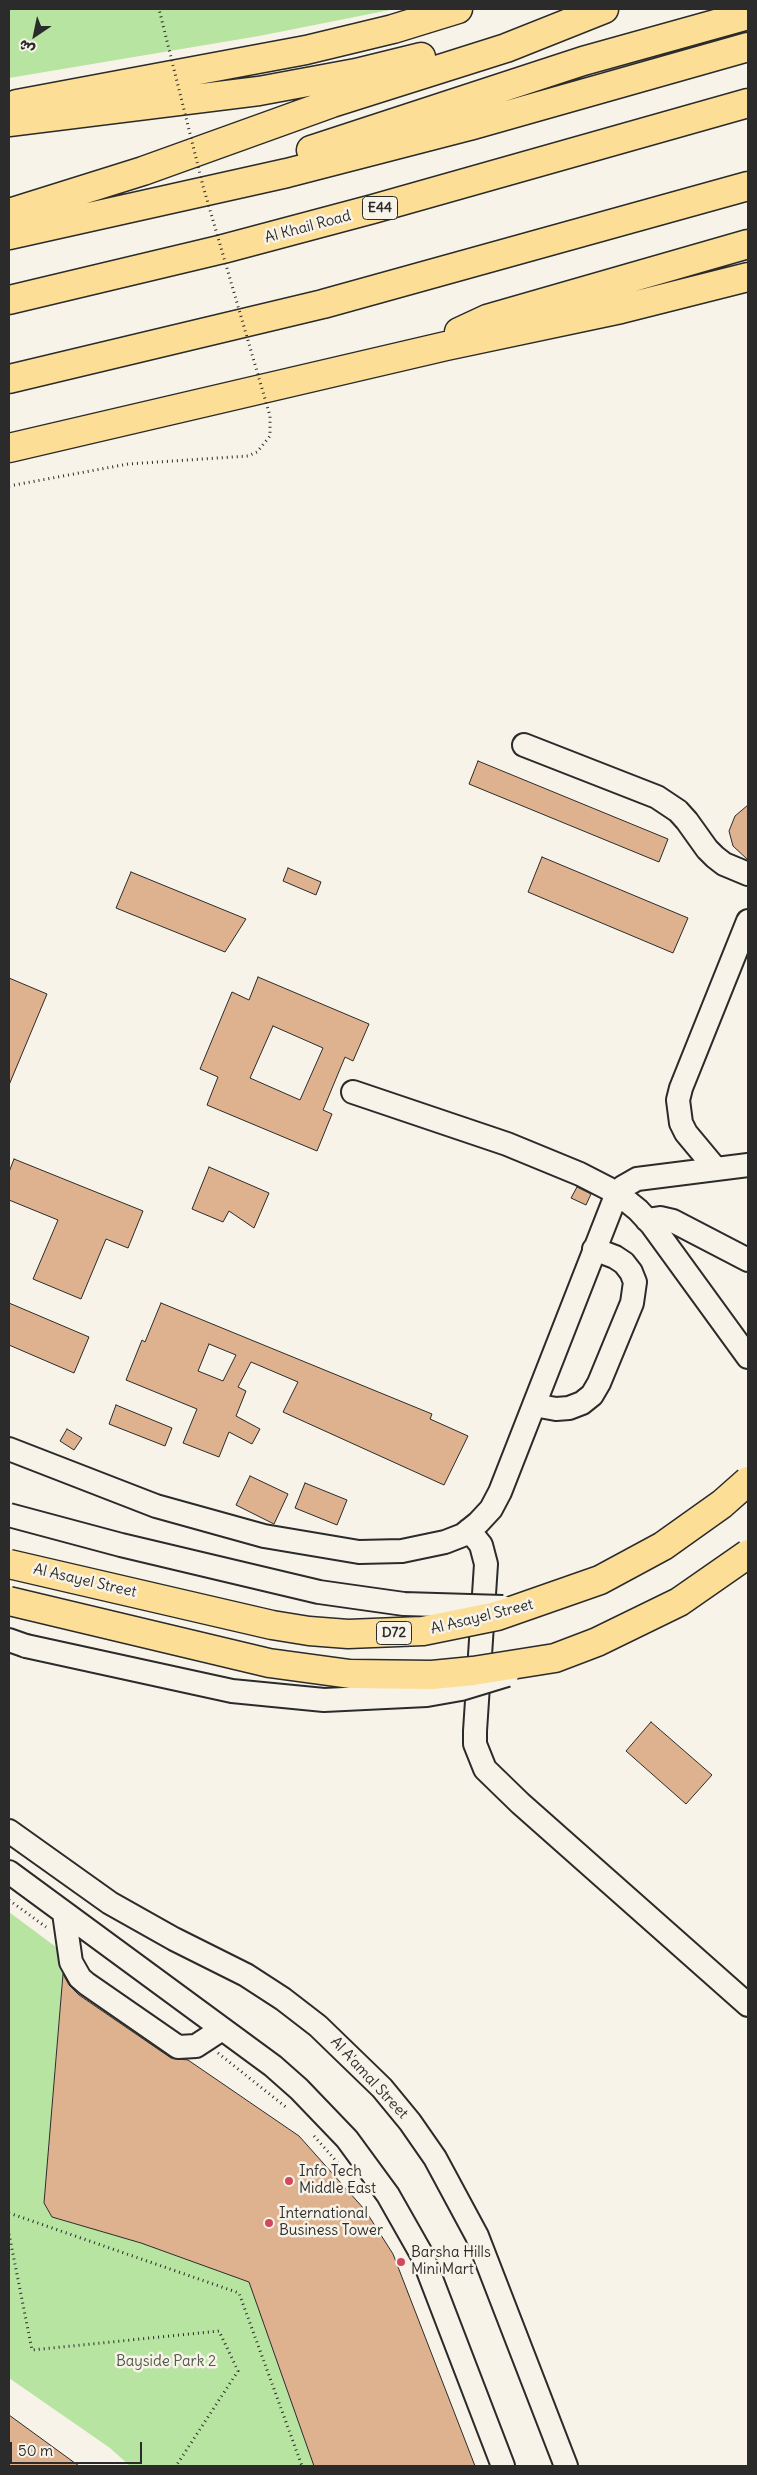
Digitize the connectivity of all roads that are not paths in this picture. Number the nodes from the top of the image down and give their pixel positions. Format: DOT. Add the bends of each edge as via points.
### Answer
graph roads {
  1 [pos="458,9"];
  2 [pos="604,9"];
  3 [pos="748,15"];
  4 [pos="748,47"];
  5 [pos="506,48"];
  6 [pos="748,103"];
  7 [pos="9,105"];
  8 [pos="9,122"];
  9 [pos="235,186"];
  10 [pos="748,186"];
  11 [pos="9,213"];
  12 [pos="9,235"];
  13 [pos="748,244"];
  14 [pos="748,277"];
  15 [pos="9,300"];
  16 [pos="446,346"];
  17 [pos="9,379"];
  18 [pos="9,448"];
  19 [pos="524,745"];
  20 [pos="748,874"];
  21 [pos="748,921"];
  22 [pos="353,1092"];
  23 [pos="748,1165"];
  24 [pos="716,1169"];
  25 [pos="617,1193"];
  26 [pos="647,1220"];
  27 [pos="594,1249"];
  28 [pos="748,1260"];
  29 [pos="748,1357"];
  30 [pos="534,1405"];
  31 [pos="9,1449"];
  32 [pos="748,1481"];
  33 [pos="9,1515"];
  34 [pos="469,1530"];
  35 [pos="748,1554"];
  36 [pos="9,1564"];
  37 [pos="9,1601"];
  38 [pos="534,1605"];
  39 [pos="14,1643"];
  40 [pos="555,1658"];
  41 [pos="9,1831"];
  42 [pos="9,1872"];
  43 [pos="64,1913"];
  44 [pos="748,2005"];
  45 [pos="222,2029"];
  46 [pos="502,2466"];
  47 [pos="566,2466"];
  1 -- 7 [label="main road" via="394,29 306,50"];
  2 -- 5 [label="main road"];
  3 -- 9 [label="main road" via="583,61 316,148 274,164"];
  4 -- 9 [label="main road" via="469,126"];
  5 -- 8 [label="main road" via="440,54 259,91"];
  5 -- 11 [label="main road" via="332,103 143,171"];
  6 -- 15 [label="main road, Al Khail Road / E44" via="355,214"];
  9 -- 12 [label="main road"];
  10 -- 17 [label="main road" via="323,304"];
  13 -- 16 [label="main road" via="478,322 460,331"];
  14 -- 16 [label="main road" via="621,309"];
  16 -- 18 [label="main road"];
  19 -- 20 [label="street" via="657,797 683,816 715,857"];
  21 -- 24 [label="street" via="678,1100 681,1123 686,1133"];
  22 -- 25 [label="street" via="507,1144"];
  23 -- 24 [label="street"];
  24 -- 25 [label="street" via="637,1178"];
  25 -- 26 [label="street"];
  25 -- 27 [label="street"];
  26 -- 28 [label="street" via="667,1219"];
  26 -- 29 [label="street"];
  27 -- 30 [label="street"];
  27 -- 30 [label="street" via="615,1257 631,1272 635,1282 632,1304 592,1395 570,1408"];
  30 -- 34 [label="street" via="500,1492 491,1509"];
  31 -- 34 [label="street" via="156,1506 228,1527 310,1544 359,1552 402,1551 445,1542"];
  32 -- 38 [label="main road, Al Asayel Street / D72, bridge" via="693,1526 656,1551 600,1580"];
  33 -- 38 [label="street, bridge" via="319,1592 404,1604 464,1607"];
  34 -- 44 [label="street" via="481,1546 486,1564 475,1731 475,1744 485,1769"];
  35 -- 40 [label="main road, bridge" via="679,1602 639,1624"];
  36 -- 38 [label="main road, Al Asayel Street / D72, bridge" via="272,1625 348,1634 423,1631 460,1625"];
  37 -- 40 [label="main road, bridge" via="309,1670 383,1675 432,1674 473,1672"];
  39 -- 40 [label="street, bridge" via="224,1690 324,1700 394,1698 461,1689"];
  41 -- 47 [label="street, Al A'amal Street" via="110,1903 246,1975 283,1999 318,2026 382,2088 435,2158 477,2236"];
  42 -- 43 [label="street"];
  43 -- 45 [label="street"];
  43 -- 45 [label="street" via="75,1970 87,1984 172,2045 190,2048"];
  45 -- 46 [label="street" via="272,2066 317,2107 347,2139 388,2195 406,2224 436,2287"];
}
